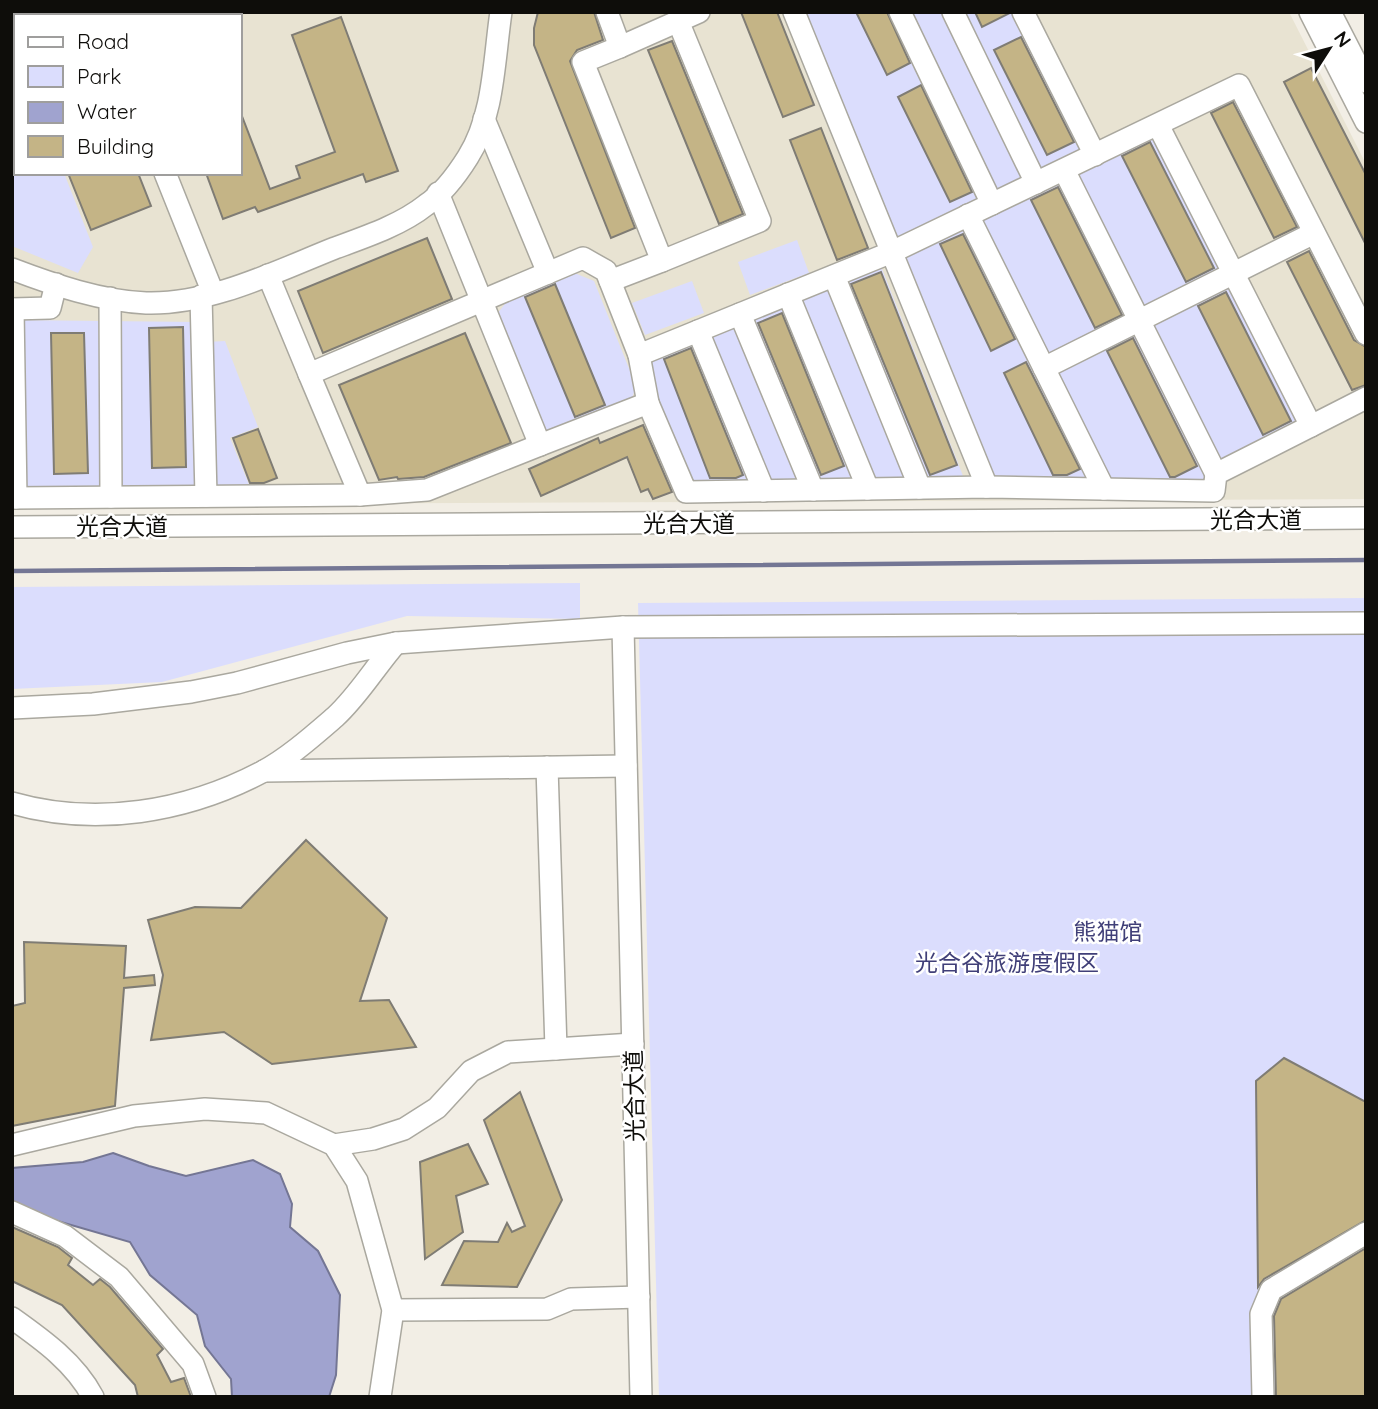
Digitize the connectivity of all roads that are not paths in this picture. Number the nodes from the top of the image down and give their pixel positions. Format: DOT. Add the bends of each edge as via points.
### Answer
graph roads {
  1 [pos="501,12"];
  2 [pos="607,12"];
  3 [pos="699,12"];
  4 [pos="794,12"];
  5 [pos="900,12"];
  6 [pos="953,12"];
  7 [pos="1023,12"];
  8 [pos="1310,12"];
  9 [pos="1330,12"];
  10 [pos="678,22"];
  11 [pos="620,47"];
  12 [pos="1366,82"];
  13 [pos="484,119"];
  14 [pos="1366,122"];
  15 [pos="1157,125"];
  16 [pos="1094,155"];
  17 [pos="1063,170"];
  18 [pos="166,175"];
  19 [pos="1036,183"];
  20 [pos="438,193"];
  21 [pos="992,204"];
  22 [pos="968,215"];
  23 [pos="1314,233"];
  24 [pos="892,252"];
  25 [pos="662,261"];
  26 [pos="12,269"];
  27 [pos="1232,272"];
  28 [pos="548,273"];
  29 [pos="268,275"];
  30 [pos="834,276"];
  31 [pos="610,281"];
  32 [pos="57,284"];
  33 [pos="207,294"];
  34 [pos="788,294"];
  35 [pos="110,298"];
  36 [pos="481,302"];
  37 [pos="13,309"];
  38 [pos="740,314"];
  39 [pos="1139,320"];
  40 [pos="698,331"];
  41 [pos="1366,334"];
  42 [pos="639,355"];
  43 [pos="1044,368"];
  44 [pos="309,374"];
  45 [pos="1366,398"];
  46 [pos="648,403"];
  47 [pos="1311,426"];
  48 [pos="540,445"];
  49 [pos="1216,474"];
  50 [pos="987,487"];
  51 [pos="920,488"];
  52 [pos="868,489"];
  53 [pos="1104,489"];
  54 [pos="813,490"];
  55 [pos="764,491"];
  56 [pos="360,495"];
  57 [pos="206,496"];
  58 [pos="111,497"];
  59 [pos="14,498"];
  60 [pos="1366,518"];
  61 [pos="12,527"];
  62 [pos="1366,623"];
  63 [pos="624,628"];
  64 [pos="396,643"];
  65 [pos="12,708"];
  66 [pos="626,766"];
  67 [pos="547,767"];
  68 [pos="264,771"];
  69 [pos="12,803"];
  70 [pos="633,1044"];
  71 [pos="556,1049"];
  72 [pos="12,1145"];
  73 [pos="334,1145"];
  74 [pos="12,1212"];
  75 [pos="1366,1233"];
  76 [pos="639,1297"];
  77 [pos="393,1310"];
  78 [pos="12,1318"];
  79 [pos="93,1397"];
  80 [pos="205,1397"];
  81 [pos="380,1397"];
  82 [pos="641,1397"];
  83 [pos="1263,1397"];
  1 -- 13 [label="street"];
  2 -- 11 [label="street"];
  3 -- 10 [label="street"];
  4 -- 24 [label="street"];
  5 -- 21 [label="street"];
  6 -- 19 [label="street"];
  7 -- 16 [label="street"];
  8 -- 14 [label="street"];
  9 -- 12 [label="street"];
  10 -- 11 [label="street"];
  10 -- 25 [label="street" via="760,220"];
  11 -- 25 [label="street" via="583,62"];
  13 -- 20 [label="street" via="469,156"];
  13 -- 28 [label="street"];
  15 -- 16 [label="street"];
  15 -- 23 [label="street" via="1239,85"];
  15 -- 27 [label="street"];
  16 -- 17 [label="street"];
  17 -- 19 [label="street"];
  17 -- 39 [label="street"];
  18 -- 33 [label="street"];
  19 -- 21 [label="street"];
  20 -- 29 [label="street" via="401,220"];
  20 -- 36 [label="street"];
  21 -- 22 [label="street"];
  22 -- 24 [label="street"];
  22 -- 43 [label="street"];
  23 -- 27 [label="street"];
  23 -- 41 [label="street"];
  24 -- 30 [label="street"];
  24 -- 50 [label="street"];
  25 -- 31 [label="street"];
  26 -- 32 [label="street"];
  27 -- 39 [label="street"];
  27 -- 47 [label="street"];
  28 -- 31 [label="street" via="583,258 606,271"];
  28 -- 36 [label="street"];
  29 -- 33 [label="street"];
  29 -- 44 [label="street"];
  30 -- 34 [label="street"];
  30 -- 51 [label="street"];
  31 -- 42 [label="street"];
  32 -- 35 [label="street"];
  32 -- 37 [label="street" via="50,308"];
  33 -- 35 [label="street" via="147,303"];
  33 -- 57 [label="street"];
  34 -- 38 [label="street"];
  34 -- 52 [label="street"];
  35 -- 58 [label="street"];
  36 -- 44 [label="street"];
  36 -- 48 [label="street"];
  37 -- 59 [label="street"];
  38 -- 40 [label="street"];
  38 -- 54 [label="street"];
  39 -- 43 [label="street"];
  39 -- 49 [label="street"];
  40 -- 42 [label="street"];
  40 -- 55 [label="street"];
  42 -- 46 [label="street"];
  43 -- 53 [label="street"];
  44 -- 56 [label="street"];
  45 -- 47 [label="street"];
  46 -- 48 [label="street"];
  46 -- 55 [label="street" via="686,492"];
  47 -- 49 [label="street"];
  48 -- 56 [label="street" via="426,490"];
  49 -- 53 [label="street" via="1214,491"];
  50 -- 51 [label="street"];
  50 -- 53 [label="street"];
  51 -- 52 [label="street"];
  52 -- 54 [label="street"];
  54 -- 55 [label="street"];
  56 -- 57 [label="street"];
  57 -- 58 [label="street"];
  58 -- 59 [label="street"];
  60 -- 61 [label="street, 光合大道"];
  62 -- 63 [label="street"];
  63 -- 64 [label="street"];
  63 -- 66 [label="street, 光合大道"];
  64 -- 65 [label="street" via="191,692"];
  64 -- 68 [label="street" via="355,698"];
  66 -- 67 [label="street"];
  66 -- 70 [label="street, 光合大道"];
  67 -- 68 [label="street"];
  67 -- 71 [label="street"];
  68 -- 69 [label="street" via="169,807 131,813 67,814"];
  70 -- 71 [label="street"];
  70 -- 76 [label="street, 光合大道"];
  71 -- 73 [label="street" via="508,1052 471,1071 437,1108 404,1129"];
  72 -- 73 [label="street" via="134,1116 205,1110 267,1113"];
  73 -- 77 [label="street" via="357,1181"];
  74 -- 80 [label="street" via="65,1236 119,1277 193,1364"];
  75 -- 83 [label="street" via="1271,1290 1261,1314"];
  76 -- 77 [label="street" via="571,1299 547,1309"];
  76 -- 82 [label="street, 光合大道"];
  77 -- 81 [label="street"];
  78 -- 79 [label="street" via="49,1344 86,1383"];
}
